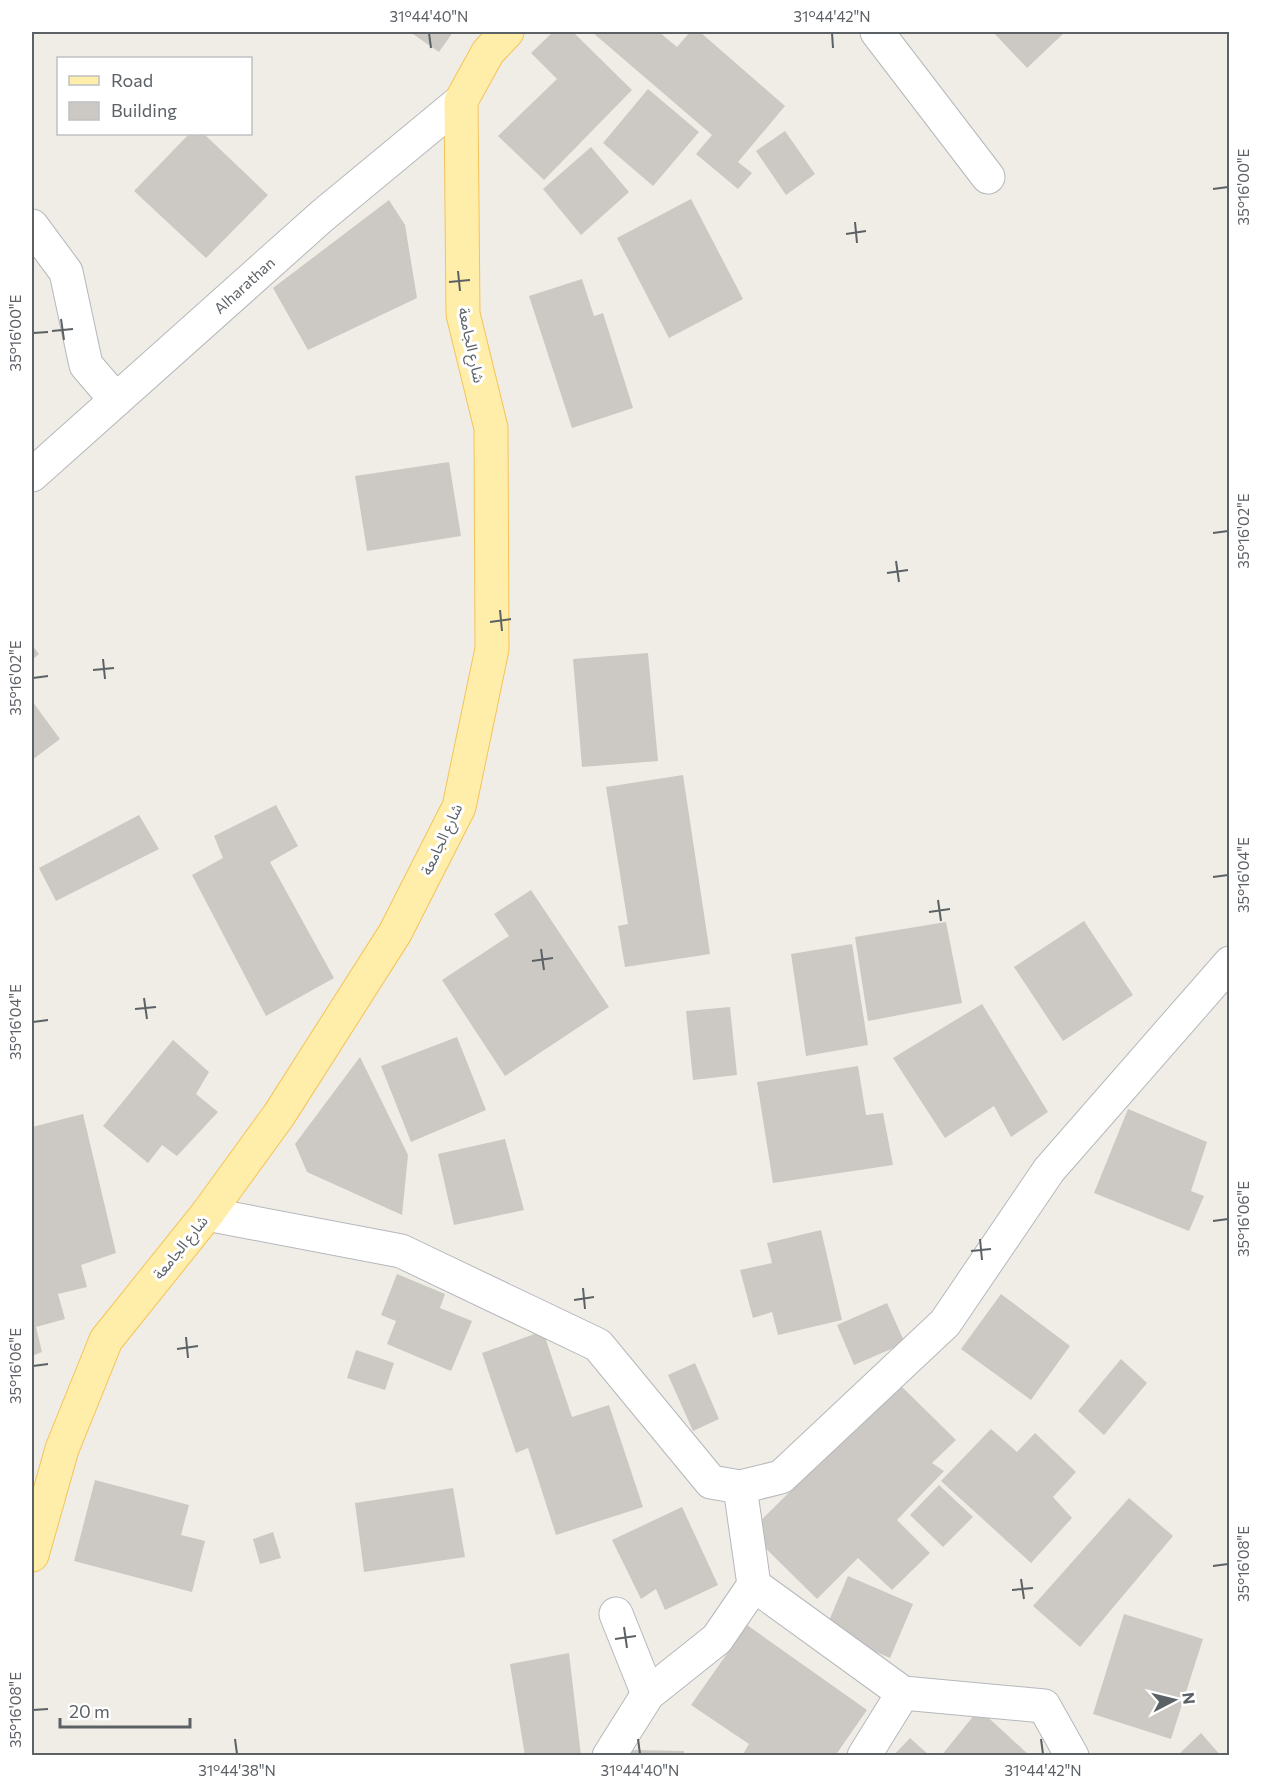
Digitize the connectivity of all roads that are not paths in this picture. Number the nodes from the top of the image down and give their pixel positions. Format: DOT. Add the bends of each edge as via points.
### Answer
graph roads {
  1 [pos="507,32"];
  2 [pos="877,32"];
  3 [pos="461,101"];
  4 [pos="988,177"];
  5 [pos="32,226"];
  6 [pos="116,400"];
  7 [pos="32,475"];
  8 [pos="1230,963"];
  9 [pos="207,1214"];
  10 [pos="740,1487"];
  11 [pos="32,1555"];
  12 [pos="754,1586"];
  13 [pos="616,1614"];
  14 [pos="903,1693"];
  15 [pos="648,1694"];
  16 [pos="609,1755"];
  17 [pos="864,1755"];
  18 [pos="1072,1755"];
  1 -- 3 [label="main road, شارع الجامعة" via="488,52"];
  2 -- 4 [label="street"];
  3 -- 6 [label="street, Alharathan" via="322,216"];
  3 -- 9 [label="main road, شارع الجامعة" via="463,314 491,428 492,649 459,807 388,943 279,1114"];
  5 -- 6 [label="street" via="66,272 86,366"];
  6 -- 7 [label="street, Alharathan"];
  8 -- 10 [label="street" via="1049,1170 945,1323 781,1477"];
  9 -- 10 [label="street" via="401,1251 598,1345 711,1482"];
  9 -- 11 [label="main road, شارع الجامعة" via="106,1340 62,1449"];
  10 -- 12 [label="street"];
  12 -- 14 [label="street"];
  12 -- 15 [label="street" via="717,1639"];
  13 -- 15 [label="street"];
  14 -- 17 [label="street"];
  14 -- 18 [label="street" via="1044,1706"];
  15 -- 16 [label="street"];
}
